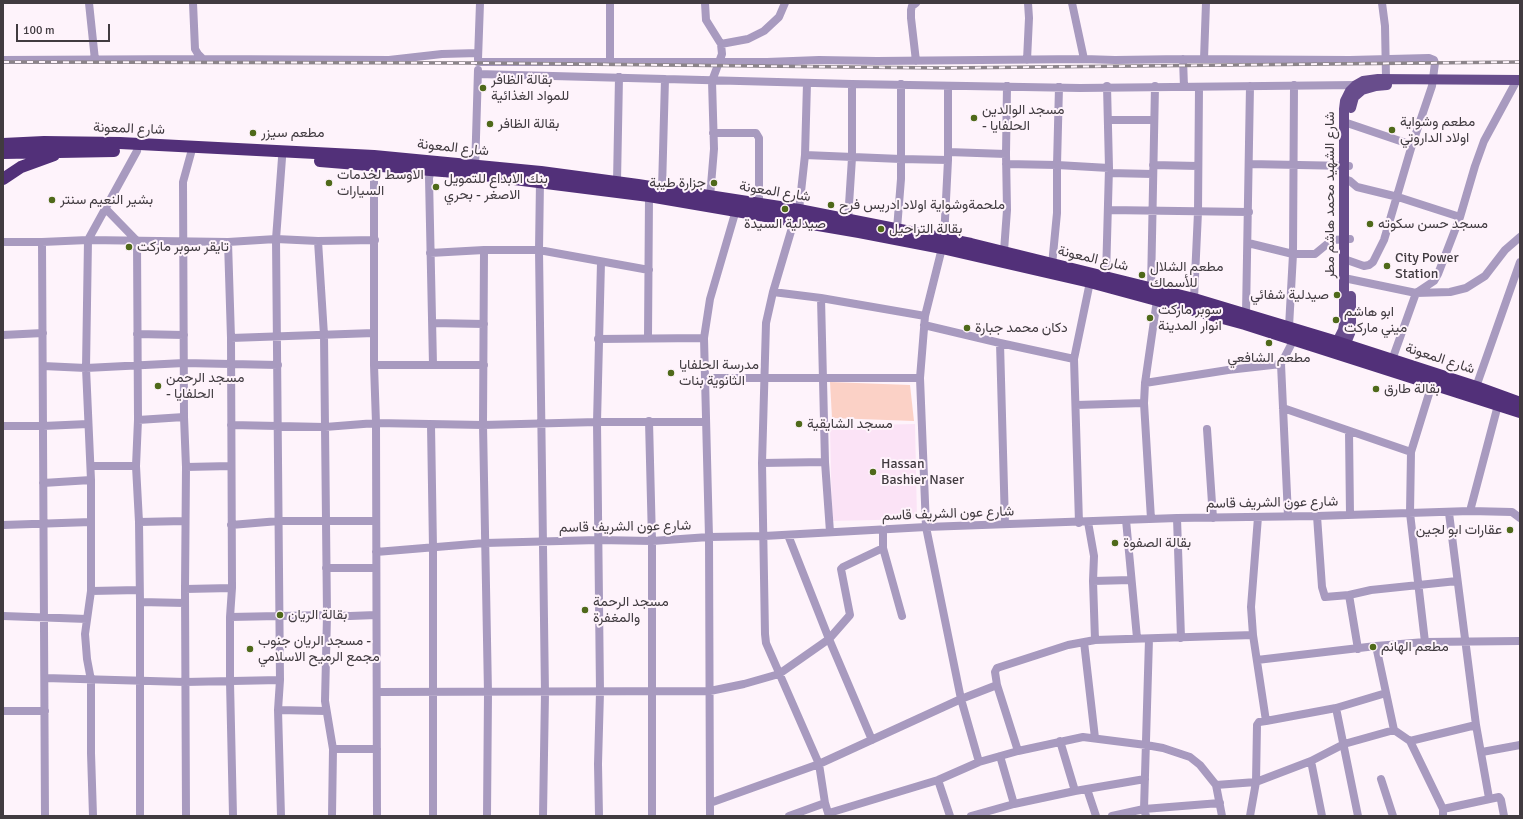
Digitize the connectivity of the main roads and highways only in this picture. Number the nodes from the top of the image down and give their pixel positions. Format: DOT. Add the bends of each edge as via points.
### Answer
graph roads {
  1 [pos="1518,82"];
  2 [pos="1433,83"];
  3 [pos="1359,87"];
  4 [pos="3,144"];
  5 [pos="64,151"];
  6 [pos="3,153"];
  7 [pos="475,169"];
  8 [pos="3,179"];
  9 [pos="796,215"];
  10 [pos="943,243"];
  11 [pos="1339,348"];
  12 [pos="1520,403"];
  13 [pos="1520,412"];
  1 -- 2 [label="main road"];
  2 -- 3 [label="main road"];
  2 -- 3 [label="main road" via="1386,78 1370,80"];
  3 -- 11 [label="main road, شارع الشهيد محمد هاشم مطر" via="1350,91 1346,101 1347,279 1352,322 1351,331"];
  4 -- 7 [label="highway, شارع المعونة" via="44,142 200,146 367,155"];
  5 -- 6 [label="highway, شارع المعونة"];
  5 -- 7 [label="highway, شارع المعونة" via="191,153 431,170"];
  5 -- 8 [label="highway" via="21,167"];
  7 -- 9 [label="highway, شارع المعونة" via="736,210"];
  7 -- 9 [label="highway, شارع المعونة" via="541,172 617,182 758,204"];
  9 -- 10 [label="highway, شارع المعونة"];
  9 -- 10 [label="highway, شارع المعونة" via="848,220 897,229"];
  10 -- 11 [label="highway, شارع المعونة" via="1294,339"];
  10 -- 11 [label="highway, شارع المعونة" via="1004,251 1052,265 1194,298 1289,327"];
  11 -- 12 [label="highway, شارع المعونة" via="1392,360"];
  11 -- 13 [label="highway, شارع المعونة" via="1432,384"];
}
